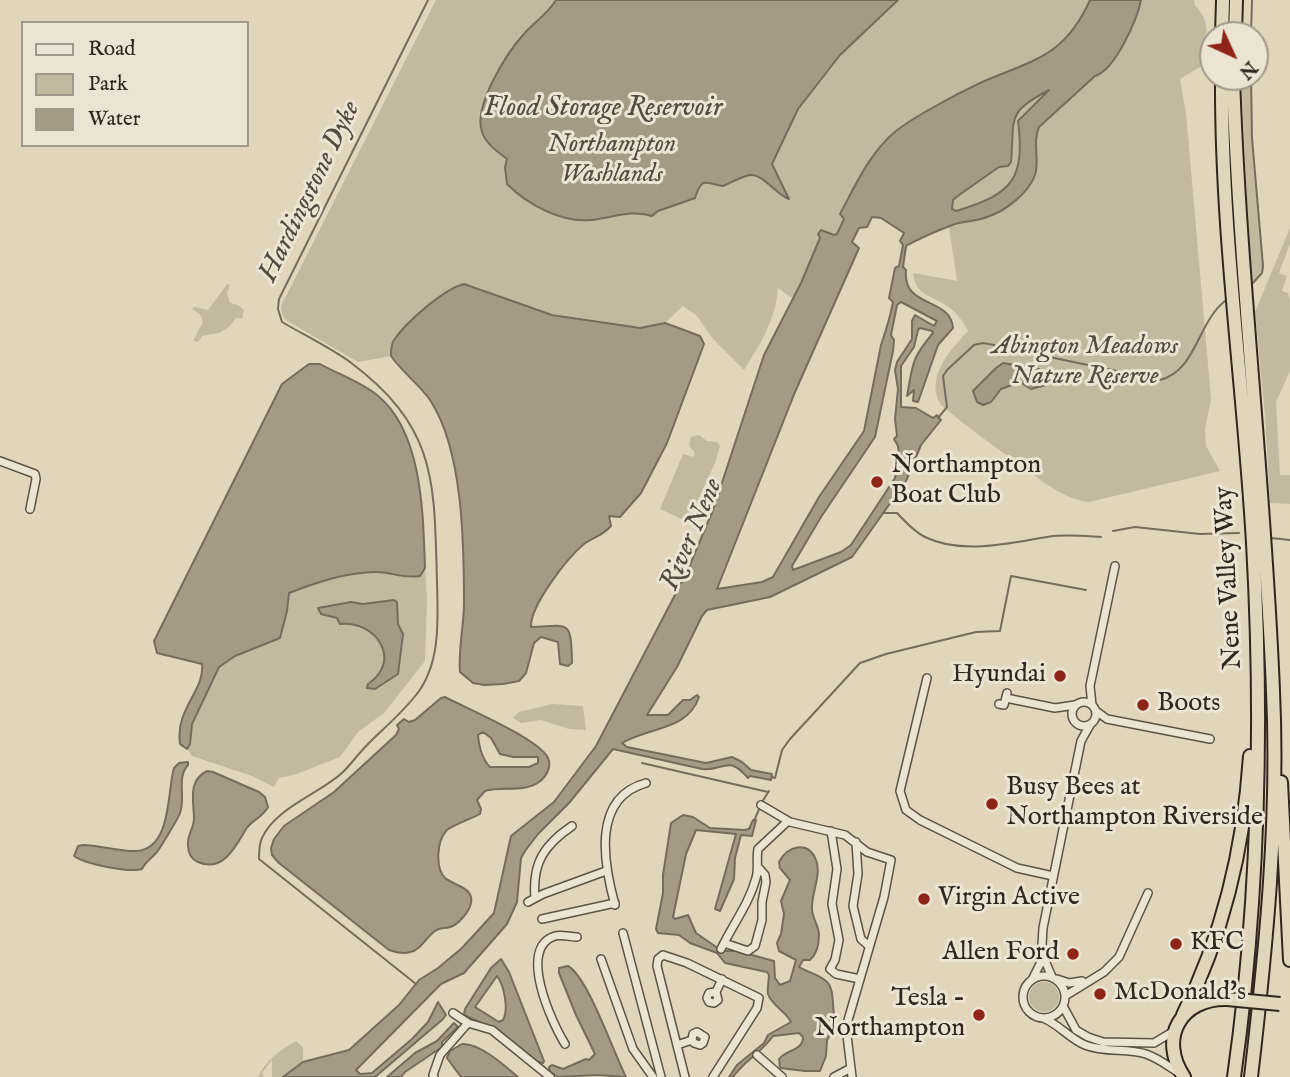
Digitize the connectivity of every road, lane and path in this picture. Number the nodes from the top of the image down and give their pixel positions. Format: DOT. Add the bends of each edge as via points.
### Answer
graph roads {
  1 [pos="1223,0"];
  2 [pos="1236,0"];
  3 [pos="1222,21"];
  4 [pos="1235,21"];
  5 [pos="1222,91"];
  6 [pos="1233,91"];
  7 [pos="0,461"];
  8 [pos="30,509"];
  9 [pos="1115,566"];
  10 [pos="1258,653"];
  11 [pos="927,678"];
  12 [pos="1090,686"];
  13 [pos="1274,693"];
  14 [pos="1004,698"];
  15 [pos="1078,703"];
  16 [pos="1055,708"];
  17 [pos="1094,708"];
  18 [pos="1107,719"];
  19 [pos="1074,722"];
  20 [pos="1092,724"];
  21 [pos="1210,739"];
  22 [pos="1081,741"];
  23 [pos="646,783"];
  24 [pos="761,805"];
  25 [pos="788,821"];
  26 [pos="572,826"];
  27 [pos="831,831"];
  28 [pos="856,842"];
  29 [pos="758,867"];
  30 [pos="607,872"];
  31 [pos="1053,876"];
  32 [pos="1148,893"];
  33 [pos="536,898"];
  34 [pos="528,902"];
  35 [pos="541,919"];
  36 [pos="623,933"];
  37 [pos="577,937"];
  38 [pos="869,946"];
  39 [pos="1042,952"];
  40 [pos="601,959"];
  41 [pos="1290,960"];
  42 [pos="1033,978"];
  43 [pos="1054,978"];
  44 [pos="722,979"];
  45 [pos="860,979"];
  46 [pos="1086,980"];
  47 [pos="716,992"];
  48 [pos="1065,996"];
  49 [pos="1063,1006"];
  50 [pos="1285,1006"];
  51 [pos="453,1013"];
  52 [pos="1183,1015"];
  53 [pos="1043,1018"];
  54 [pos="468,1023"];
  55 [pos="1174,1031"];
  56 [pos="692,1040"];
  57 [pos="565,1044"];
  58 [pos="677,1045"];
  59 [pos="757,1055"];
  60 [pos="851,1068"];
  61 [pos="432,1076"];
  62 [pos="1184,1076"];
  63 [pos="550,1077"];
  64 [pos="653,1077"];
  65 [pos="661,1077"];
  66 [pos="685,1077"];
  67 [pos="713,1077"];
  68 [pos="782,1077"];
  69 [pos="834,1077"];
  70 [pos="852,1077"];
  71 [pos="1234,1077"];
  72 [pos="1251,1077"];
  1 -- 3 [label="highway"];
  2 -- 4 [label="highway"];
  5 -- 10 [label="highway, Nene Valley Way"];
  6 -- 13 [label="highway, Nene Valley Way" via="1236,183"];
  7 -- 8 [label="street" via="35,474"];
  9 -- 12 [label="street"];
  10 -- 52 [label="highway" via="1237,859 1208,964"];
  10 -- 71 [label="highway, Nene Valley Way" via="1252,896"];
  11 -- 31 [label="street" via="900,791 906,810 1017,867"];
  12 -- 15 [label="street"];
  12 -- 17 [label="street"];
  13 -- 41 [label="highway"];
  13 -- 72 [label="highway, Nene Valley Way" via="1269,896"];
  14 -- 16 [label="street"];
  15 -- 16 [label="street"];
  15 -- 17 [label="street"];
  15 -- 19 [label="street" via="1072,713"];
  16 -- 19 [label="street"];
  17 -- 18 [label="street"];
  17 -- 20 [label="street"];
  18 -- 20 [label="street"];
  18 -- 21 [label="street"];
  19 -- 20 [label="street"];
  19 -- 22 [label="street"];
  20 -- 22 [label="street"];
  22 -- 31 [label="street"];
  23 -- 30 [label="street" via="624,794 615,805 605,839"];
  24 -- 25 [label="street"];
  25 -- 27 [label="street"];
  25 -- 29 [label="street" via="758,849"];
  26 -- 33 [label="street" via="543,851 534,884"];
  27 -- 28 [label="street"];
  27 -- 45 [label="street" via="836,869 832,904 839,940 830,969"];
  28 -- 38 [label="street" via="853,906 861,939"];
  28 -- 38 [label="street" via="867,852 891,860"];
  29 -- 29 [label="street" via="766,883 755,946 748,950 722,946 745,908"];
  30 -- 33 [label="street"];
  30 -- 35 [label="street" via="615,904"];
  31 -- 39 [label="street"];
  32 -- 46 [label="street" via="1119,957 1104,972"];
  33 -- 34 [label="street"];
  36 -- 65 [label="street"];
  37 -- 57 [label="street" via="553,937 538,956 542,990"];
  38 -- 45 [label="street"];
  39 -- 42 [label="street"];
  39 -- 43 [label="street"];
  40 -- 64 [label="street" via="633,1049"];
  42 -- 43 [label="street"];
  42 -- 53 [label="street" via="1023,1000 1030,1013"];
  43 -- 46 [label="street" via="1069,983"];
  43 -- 48 [label="street"];
  44 -- 47 [label="street"];
  44 -- 58 [label="street" via="666,955 658,959"];
  44 -- 67 [label="street" via="760,1000"];
  45 -- 60 [label="street" via="846,1027"];
  46 -- 48 [label="street"];
  48 -- 49 [label="street"];
  49 -- 53 [label="street" via="1057,1014"];
  49 -- 55 [label="street" via="1076,1030 1103,1042 1154,1043"];
  50 -- 52 [label="highway, bridge" via="1227,999 1206,1001"];
  51 -- 54 [label="street"];
  52 -- 55 [label="highway"];
  53 -- 62 [label="street" via="1085,1045 1146,1054"];
  54 -- 61 [label="street" via="440,1055"];
  54 -- 63 [label="street" via="492,1030"];
  55 -- 62 [label="highway" via="1174,1056"];
  56 -- 58 [label="street"];
  58 -- 66 [label="street"];
  59 -- 68 [label="street"];
  60 -- 69 [label="street"];
  60 -- 70 [label="street"];
}
